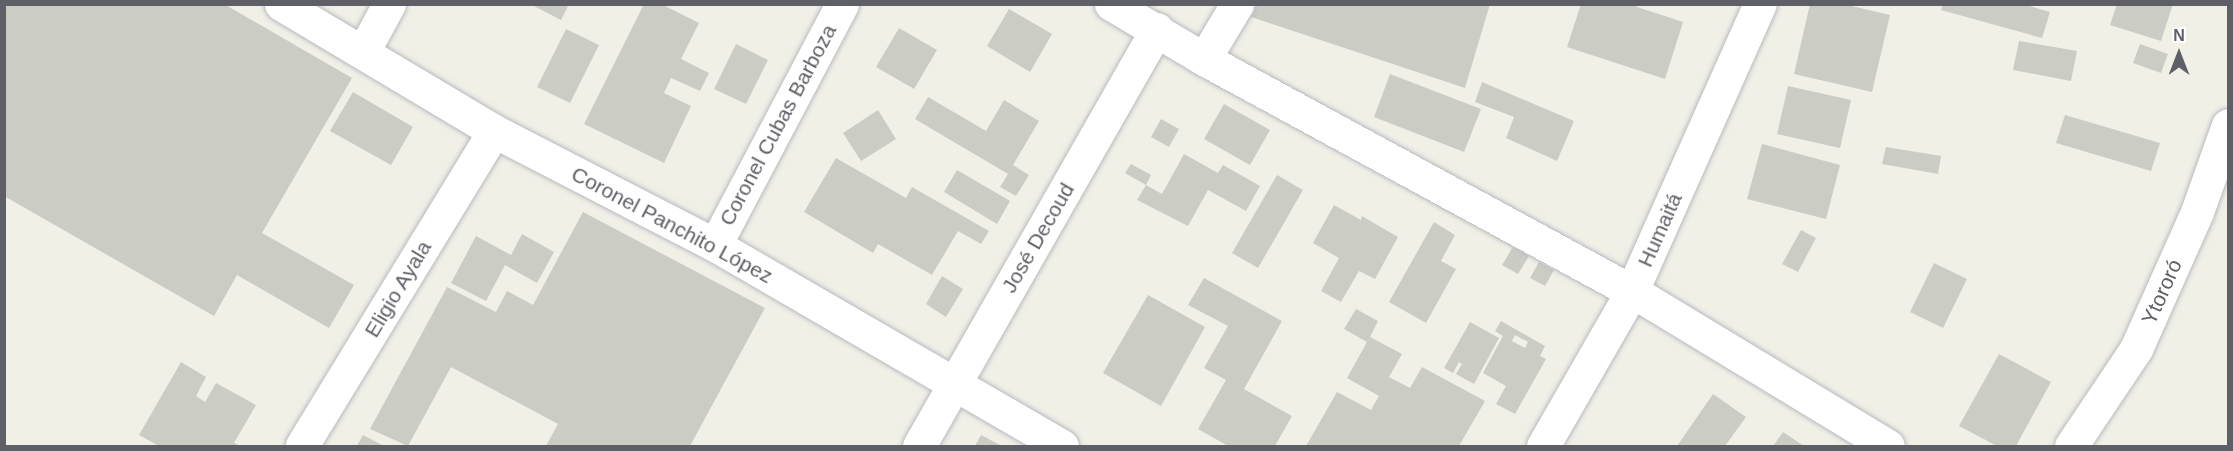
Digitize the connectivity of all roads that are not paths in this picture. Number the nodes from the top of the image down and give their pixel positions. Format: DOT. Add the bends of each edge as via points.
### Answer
graph roads {
  1 [pos="281,4"];
  2 [pos="389,4"];
  3 [pos="842,4"];
  4 [pos="1111,4"];
  5 [pos="1237,4"];
  6 [pos="1761,4"];
  7 [pos="1157,29"];
  8 [pos="363,52"];
  9 [pos="1204,59"];
  10 [pos="2229,125"];
  11 [pos="494,131"];
  12 [pos="715,245"];
  13 [pos="1632,291"];
  14 [pos="954,384"];
  15 [pos="302,447"];
  16 [pos="919,447"];
  17 [pos="1062,447"];
  18 [pos="1543,447"];
  19 [pos="1888,447"];
  20 [pos="2071,447"];
  1 -- 8 [label="street, Coronel Panchito López"];
  2 -- 8 [label="street"];
  3 -- 12 [label="street, Coronel Cubas Barboza"];
  4 -- 7 [label="street"];
  5 -- 9 [label="street"];
  6 -- 13 [label="street, Humaitá"];
  7 -- 9 [label="street"];
  7 -- 14 [label="street, José Decoud"];
  8 -- 11 [label="street, Coronel Panchito López"];
  9 -- 13 [label="street"];
  10 -- 20 [label="street, Ytororó" via="2198,212 2136,349"];
  11 -- 12 [label="street, Coronel Panchito López"];
  11 -- 15 [label="street, Eligio Ayala"];
  12 -- 14 [label="street, Coronel Panchito López"];
  13 -- 18 [label="street, Humaitá"];
  13 -- 19 [label="street"];
  14 -- 16 [label="street, José Decoud"];
  14 -- 17 [label="street, Coronel Panchito López"];
}
